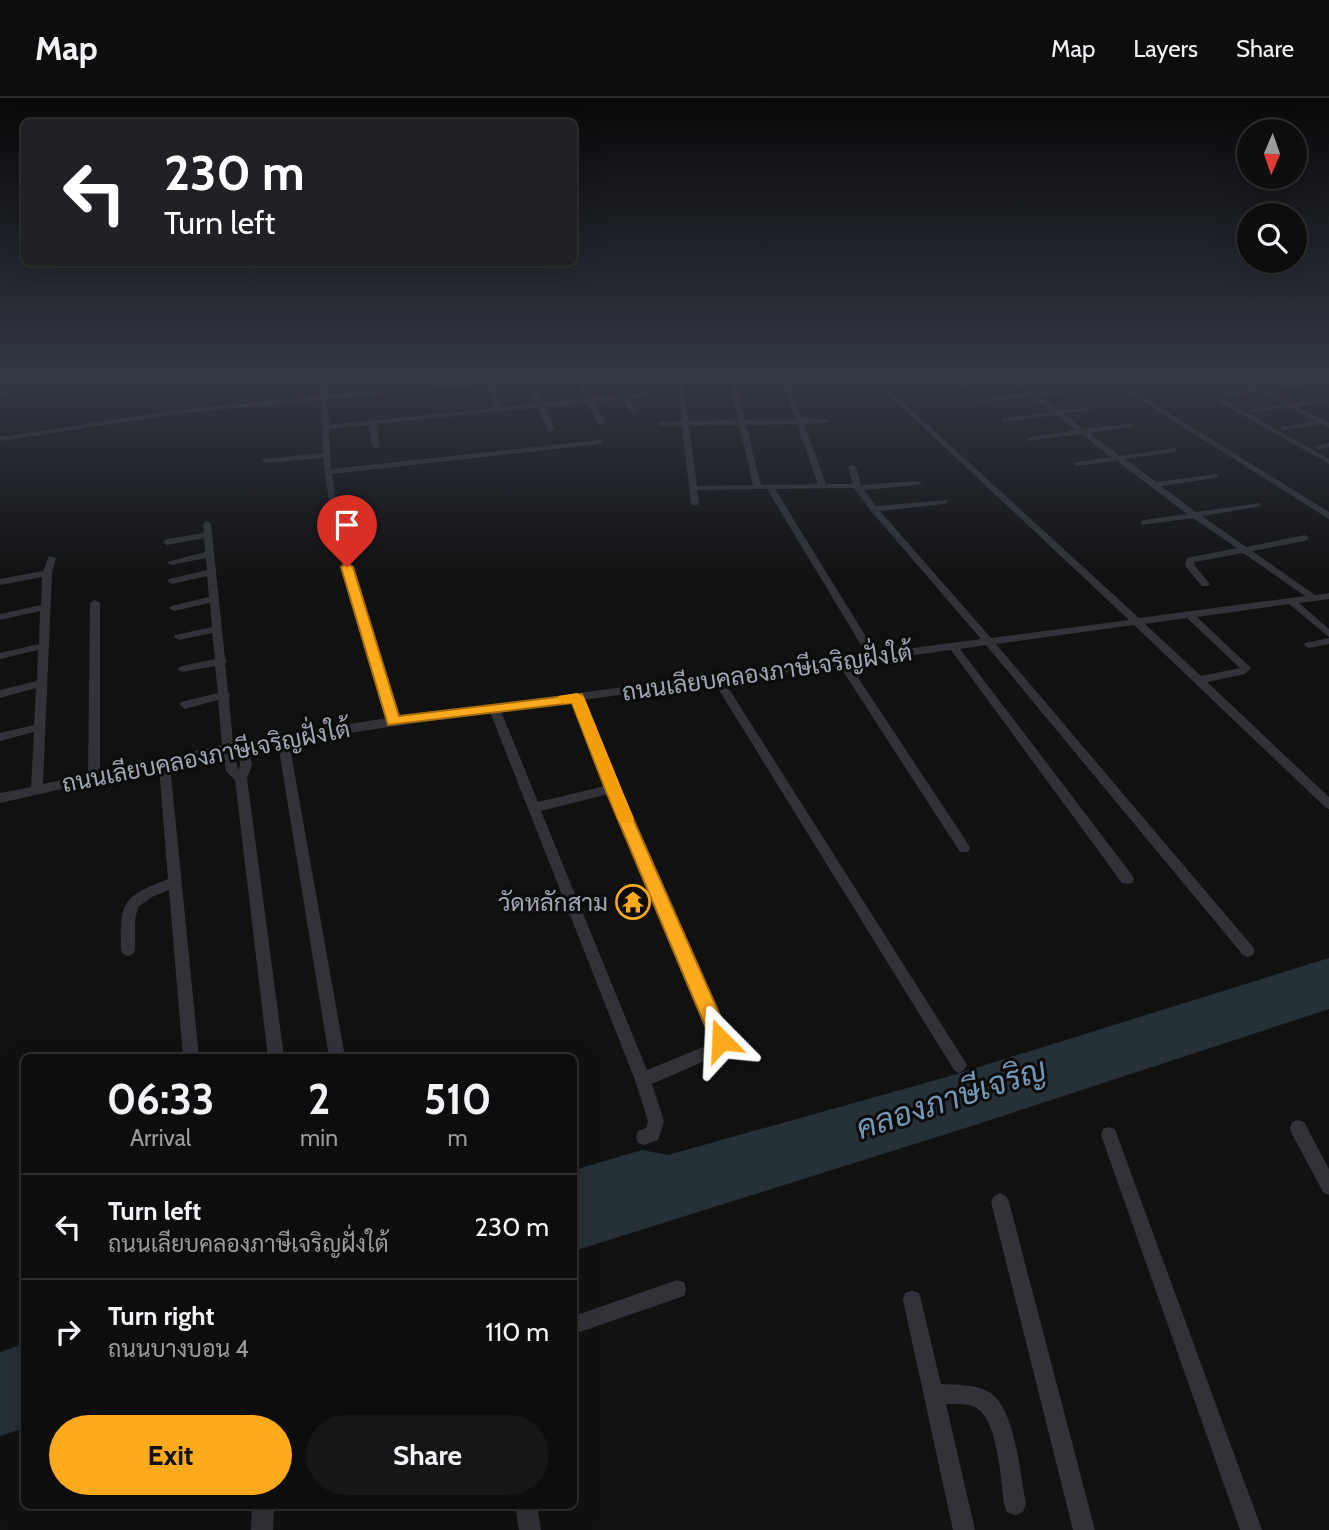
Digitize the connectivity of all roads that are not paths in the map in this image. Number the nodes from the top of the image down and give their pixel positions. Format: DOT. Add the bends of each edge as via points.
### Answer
graph roads {
  1 [pos="327,446"];
  2 [pos="565,446"];
  3 [pos="689,446"];
  4 [pos="748,446"];
  5 [pos="809,446"];
  6 [pos="947,446"];
  7 [pos="1101,446"];
  8 [pos="1217,446"];
  9 [pos="1302,446"];
  10 [pos="1324,446"];
  11 [pos="1317,447"];
  12 [pos="1172,450"];
  13 [pos="327,455"];
  14 [pos="1117,458"];
  15 [pos="265,461"];
  16 [pos="1329,462"];
  17 [pos="1077,464"];
  18 [pos="852,467"];
  19 [pos="328,472"];
  20 [pos="1215,476"];
  21 [pos="918,483"];
  22 [pos="1154,485"];
  23 [pos="823,486"];
  24 [pos="770,487"];
  25 [pos="855,487"];
  26 [pos="693,488"];
  27 [pos="758,488"];
  28 [pos="944,502"];
  29 [pos="695,504"];
  30 [pos="1257,505"];
  31 [pos="874,509"];
  32 [pos="1195,515"];
  33 [pos="1329,516"];
  34 [pos="1144,523"];
  35 [pos="1305,538"];
  36 [pos="167,542"];
  37 [pos="1243,550"];
  38 [pos="210,554"];
  39 [pos="52,558"];
  40 [pos="170,562"];
  41 [pos="212,572"];
  42 [pos="47,573"];
  43 [pos="172,581"];
  44 [pos="0,582"];
  45 [pos="1205,584"];
  46 [pos="1329,596"];
  47 [pos="1308,598"];
  48 [pos="215,599"];
  49 [pos="1286,602"];
  50 [pos="95,603"];
  51 [pos="46,607"];
  52 [pos="174,608"];
  53 [pos="1189,615"];
  54 [pos="0,618"];
  55 [pos="1139,623"];
  56 [pos="218,629"];
  57 [pos="1326,632"];
  58 [pos="179,637"];
  59 [pos="1329,641"];
  60 [pos="989,642"];
  61 [pos="1309,645"];
  62 [pos="43,646"];
  63 [pos="954,647"];
  64 [pos="0,656"];
  65 [pos="874,658"];
  66 [pos="222,661"];
  67 [pos="842,661"];
  68 [pos="182,669"];
  69 [pos="716,677"];
  70 [pos="1199,680"];
  71 [pos="41,684"];
  72 [pos="0,694"];
  73 [pos="225,695"];
  74 [pos="577,697"];
  75 [pos="185,705"];
  76 [pos="494,708"];
  77 [pos="393,721"];
  78 [pos="40,727"];
  79 [pos="0,737"];
  80 [pos="283,739"];
  81 [pos="243,745"];
  82 [pos="228,748"];
  83 [pos="164,763"];
  84 [pos="94,778"];
  85 [pos="241,778"];
  86 [pos="612,789"];
  87 [pos="37,790"];
  88 [pos="0,798"];
  89 [pos="1329,804"];
  90 [pos="533,808"];
  91 [pos="964,848"];
  92 [pos="1128,879"];
  93 [pos="175,882"];
  94 [pos="128,950"];
  95 [pos="1248,951"];
  96 [pos="191,1054"];
  97 [pos="276,1054"];
  98 [pos="336,1054"];
  99 [pos="959,1065"];
  100 [pos="643,1080"];
  101 [pos="1298,1128"];
  102 [pos="1110,1135"];
  103 [pos="644,1136"];
  104 [pos="1329,1186"];
  105 [pos="1000,1202"];
  106 [pos="677,1289"];
  107 [pos="912,1300"];
  108 [pos="577,1324"];
  109 [pos="933,1394"];
  110 [pos="1015,1504"];
  111 [pos="263,1509"];
  112 [pos="527,1509"];
  113 [pos="262,1530"];
  114 [pos="530,1530"];
  115 [pos="964,1530"];
  116 [pos="1084,1530"];
  117 [pos="1251,1530"];
  1 -- 13 [label="street"];
  2 -- 19 [label="street"];
  3 -- 26 [label="street"];
  4 -- 27 [label="street"];
  5 -- 23 [label="street"];
  6 -- 55 [label="street"];
  7 -- 14 [label="street"];
  8 -- 33 [label="street"];
  9 -- 16 [label="street"];
  10 -- 11 [label="street"];
  12 -- 14 [label="street"];
  13 -- 15 [label="street"];
  13 -- 19 [label="street"];
  14 -- 17 [label="street"];
  14 -- 22 [label="street"];
  18 -- 25 [label="street"];
  19 -- 77 [label="street" via="339,545"];
  20 -- 22 [label="street"];
  21 -- 25 [label="street"];
  22 -- 32 [label="street"];
  23 -- 24 [label="street"];
  23 -- 25 [label="street"];
  24 -- 27 [label="street"];
  24 -- 65 [label="street"];
  25 -- 31 [label="street"];
  26 -- 27 [label="street"];
  26 -- 29 [label="street"];
  28 -- 31 [label="street"];
  30 -- 32 [label="street"];
  31 -- 60 [label="street"];
  32 -- 34 [label="street"];
  32 -- 37 [label="street"];
  35 -- 37 [label="street"];
  36 -- 38 [label="street" via="207,529"];
  37 -- 45 [label="street" via="1190,560"];
  37 -- 47 [label="street"];
  38 -- 40 [label="street"];
  38 -- 41 [label="street"];
  39 -- 42 [label="street"];
  41 -- 43 [label="street"];
  41 -- 48 [label="street"];
  42 -- 44 [label="street"];
  42 -- 51 [label="street"];
  46 -- 47 [label="street, ถนนเลียบคลองภาษีเจริญฝั่งใต้"];
  47 -- 49 [label="street, ถนนเลียบคลองภาษีเจริญฝั่งใต้"];
  48 -- 52 [label="street"];
  48 -- 56 [label="street"];
  49 -- 53 [label="street, ถนนเลียบคลองภาษีเจริญฝั่งใต้"];
  49 -- 57 [label="street" via="1308,624"];
  50 -- 84 [label="street"];
  51 -- 54 [label="street"];
  51 -- 62 [label="street"];
  53 -- 55 [label="street, ถนนเลียบคลองภาษีเจริญฝั่งใต้"];
  53 -- 70 [label="street" via="1246,668"];
  55 -- 60 [label="street, ถนนเลียบคลองภาษีเจริญฝั่งใต้"];
  55 -- 70 [label="street"];
  56 -- 58 [label="street"];
  56 -- 66 [label="street"];
  59 -- 61 [label="street"];
  60 -- 63 [label="street, ถนนเลียบคลองภาษีเจริญฝั่งใต้"];
  60 -- 95 [label="street"];
  62 -- 64 [label="street"];
  62 -- 71 [label="street"];
  63 -- 65 [label="street, ถนนเลียบคลองภาษีเจริญฝั่งใต้"];
  63 -- 92 [label="street"];
  65 -- 67 [label="street, ถนนเลียบคลองภาษีเจริญฝั่งใต้"];
  66 -- 68 [label="street"];
  66 -- 73 [label="street"];
  67 -- 69 [label="street, ถนนเลียบคลองภาษีเจริญฝั่งใต้"];
  67 -- 91 [label="street"];
  69 -- 74 [label="street, ถนนเลียบคลองภาษีเจริญฝั่งใต้"];
  69 -- 99 [label="street"];
  70 -- 89 [label="street"];
  71 -- 72 [label="street"];
  71 -- 78 [label="street"];
  73 -- 75 [label="street"];
  73 -- 82 [label="street"];
  74 -- 76 [label="street, ถนนเลียบคลองภาษีเจริญฝั่งใต้"];
  74 -- 86 [label="street"];
  76 -- 77 [label="street, ถนนเลียบคลองภาษีเจริญฝั่งใต้"];
  76 -- 90 [label="street"];
  77 -- 80 [label="street, ถนนเลียบคลองภาษีเจริญฝั่งใต้"];
  78 -- 79 [label="street"];
  78 -- 87 [label="street"];
  80 -- 81 [label="street, ถนนเลียบคลองภาษีเจริญฝั่งใต้"];
  80 -- 98 [label="street"];
  81 -- 82 [label="street, ถนนเลียบคลองภาษีเจริญฝั่งใต้"];
  81 -- 85 [label="street" via="246,765"];
  82 -- 83 [label="street, ถนนเลียบคลองภาษีเจริญฝั่งใต้"];
  82 -- 85 [label="street" via="232,771"];
  83 -- 84 [label="street, ถนนเลียบคลองภาษีเจริญฝั่งใต้"];
  83 -- 93 [label="street"];
  84 -- 87 [label="street, ถนนเลียบคลองภาษีเจริญฝั่งใต้"];
  85 -- 97 [label="street"];
  86 -- 90 [label="street"];
  86 -- 100 [label="street" via="721,1040 712,1050"];
  87 -- 88 [label="street, ถนนเลียบคลองภาษีเจริญฝั่งใต้"];
  90 -- 100 [label="street"];
  93 -- 94 [label="street" via="131,902 126,914"];
  93 -- 96 [label="street"];
  100 -- 103 [label="street" via="656,1121 652,1134"];
  101 -- 104 [label="street"];
  102 -- 117 [label="street"];
  105 -- 116 [label="street"];
  106 -- 108 [label="street"];
  107 -- 109 [label="street"];
  109 -- 110 [label="street" via="970,1396 992,1408 1000,1426"];
  109 -- 115 [label="street"];
  111 -- 113 [label="street"];
  112 -- 114 [label="street"];
}
